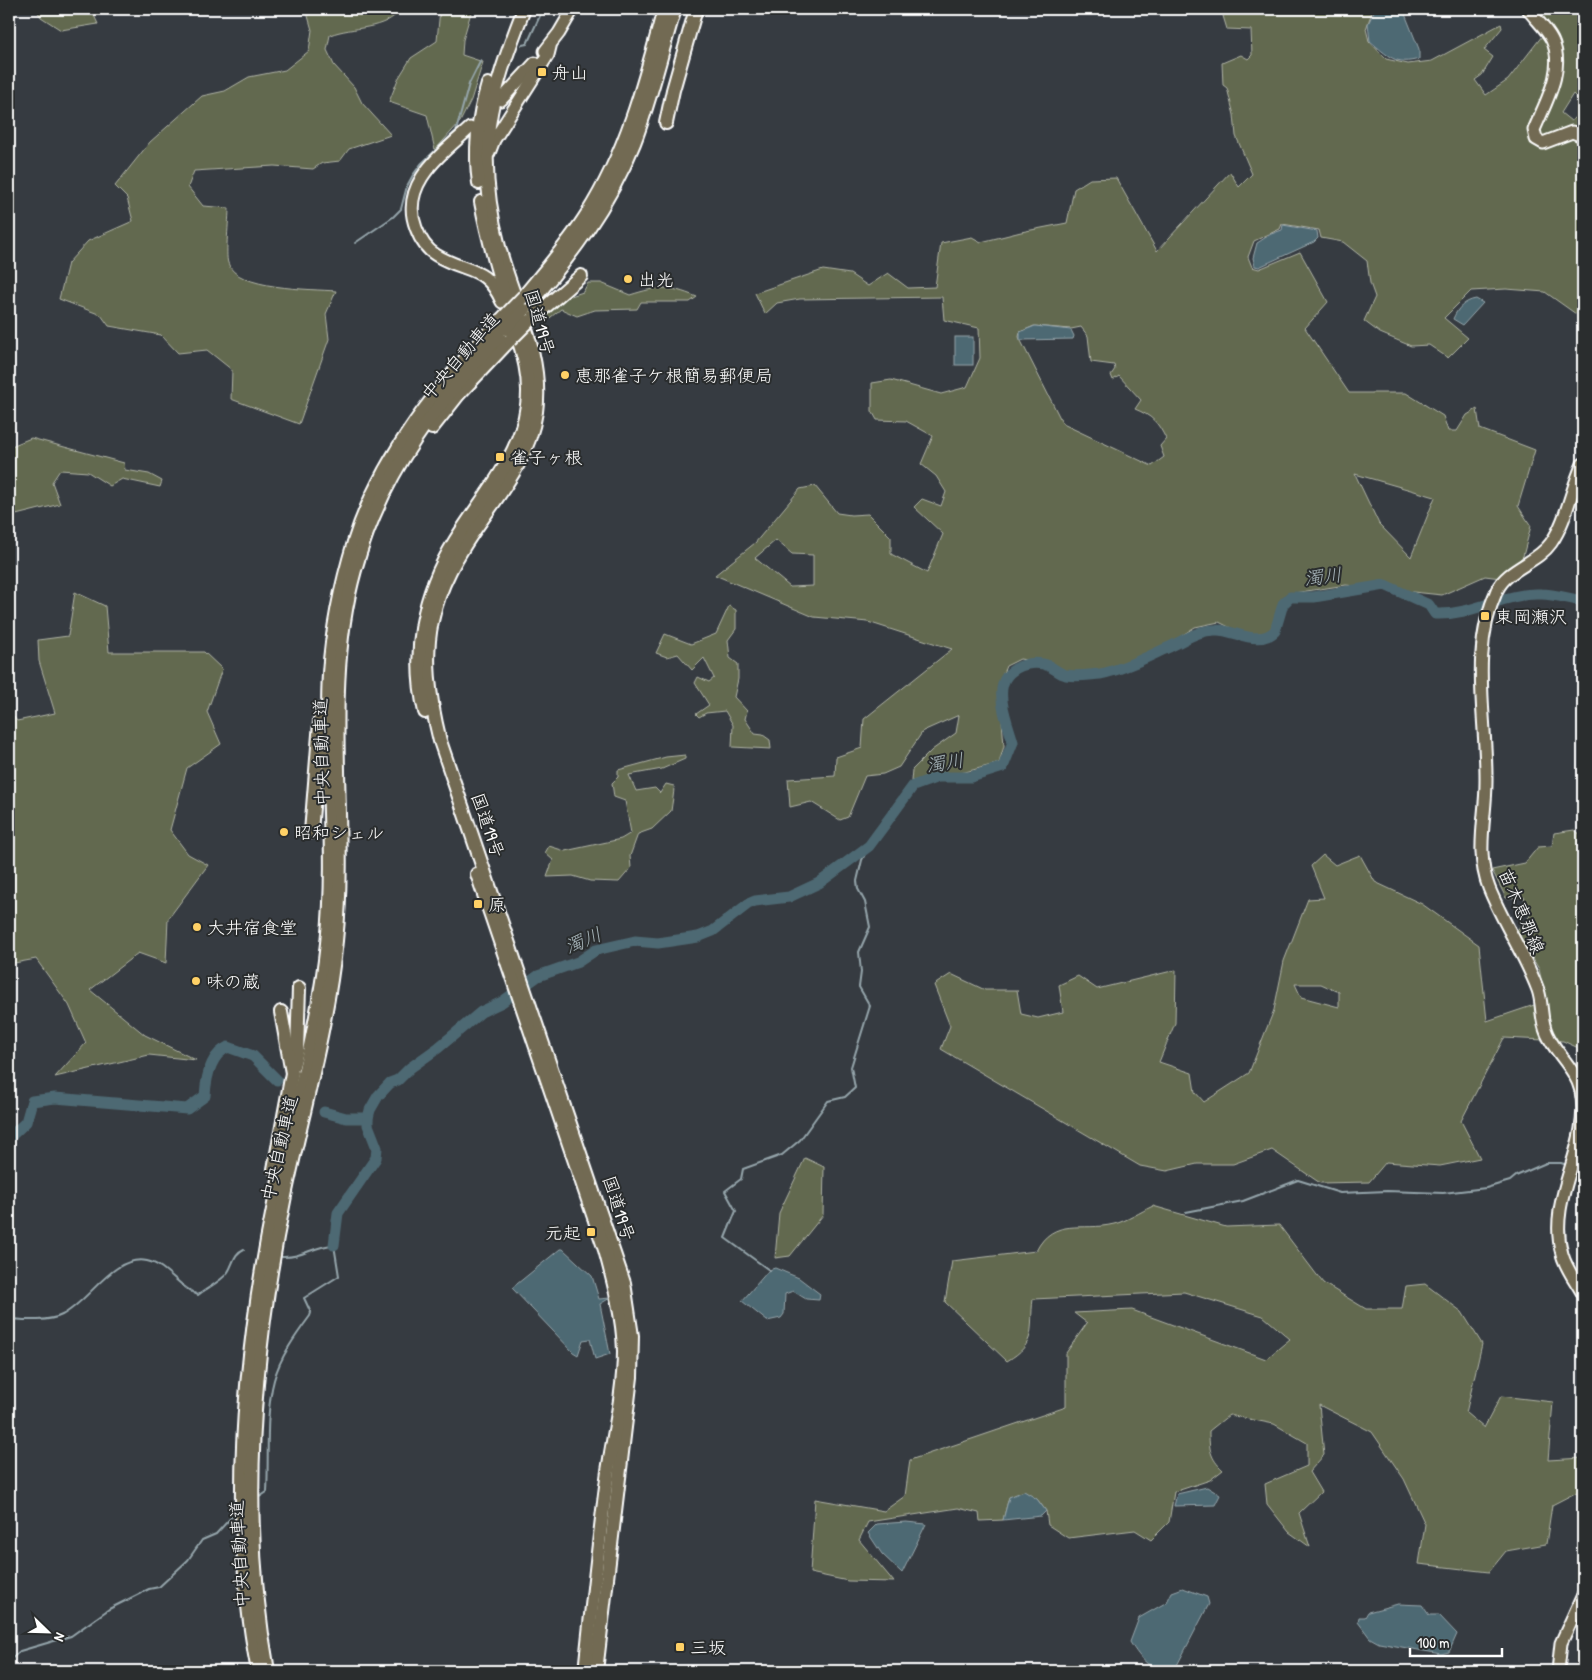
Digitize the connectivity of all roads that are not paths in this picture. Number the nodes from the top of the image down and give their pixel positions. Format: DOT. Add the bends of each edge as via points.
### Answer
graph roads {
  1 [pos="515,9"];
  2 [pos="524,9"];
  3 [pos="573,9"];
  4 [pos="664,9"];
  5 [pos="675,9"];
  6 [pos="696,9"];
  7 [pos="1528,9"];
  8 [pos="550,47"];
  9 [pos="501,100"];
  10 [pos="666,123"];
  11 [pos="470,128"];
  12 [pos="1583,136"];
  13 [pos="493,217"];
  14 [pos="489,240"];
  15 [pos="463,266"];
  16 [pos="581,276"];
  17 [pos="526,316"];
  18 [pos="507,326"];
  19 [pos="1583,464"];
  20 [pos="356,537"];
  21 [pos="311,832"];
  22 [pos="514,969"];
  23 [pos="299,988"];
  24 [pos="524,1001"];
  25 [pos="281,1012"];
  26 [pos="292,1073"];
  27 [pos="1583,1294"];
  28 [pos="258,1300"];
  29 [pos="248,1497"];
  30 [pos="248,1514"];
  31 [pos="1583,1595"];
  32 [pos="258,1671"];
  33 [pos="268,1671"];
  34 [pos="585,1671"];
  35 [pos="596,1671"];
  36 [pos="1558,1671"];
  1 -- 14 [label="highway, 国道19号" via="487,86 477,136 477,172"];
  2 -- 13 [label="highway, 国道19号" via="498,76 486,139 486,174"];
  3 -- 8 [label="main road"];
  4 -- 18 [label="highway, 中央自動車道, bridge" via="637,106 616,162 587,215 524,296"];
  5 -- 17 [label="highway, 中央自動車道" via="644,116 613,190"];
  6 -- 10 [label="highway"];
  7 -- 12 [label="main road" via="1552,40 1557,61 1555,76 1534,130 1536,139 1543,142 1572,132"];
  8 -- 9 [label="main road"];
  8 -- 13 [label="main road" via="490,149"];
  11 -- 15 [label="main road" via="422,175 412,204 416,227 424,244 434,254"];
  13 -- 22 [label="highway, 国道19号" via="499,247 533,353 538,391 536,411 527,448 519,465 462,548 442,587 430,629 428,677 440,741"];
  14 -- 15 [label="main road" via="488,265 482,270"];
  14 -- 18 [label="highway, 国道19号"];
  15 -- 18 [label="main road" via="492,282"];
  16 -- 17 [label="highway"];
  17 -- 18 [label="highway, 中央自動車道, bridge"];
  18 -- 20 [label="highway, 中央自動車道" via="456,370 409,430 380,479"];
  18 -- 22 [label="highway, 国道19号" via="524,359 528,382 522,428 489,492 441,566 425,611 419,650 420,692 430,734"];
  18 -- 29 [label="highway, 中央自動車道" via="416,434 389,483 355,570 340,647 341,856 336,940 323,1027 285,1197 267,1301"];
  19 -- 27 [label="main road, 苗木恵那線" via="1552,542 1505,579 1496,594 1480,661 1486,778 1480,850 1490,891 1538,991 1544,1027 1582,1093 1582,1121 1558,1220 1563,1256"];
  20 -- 21 [label="highway" via="345,552 338,574 326,642"];
  20 -- 28 [label="highway, 中央自動車道" via="337,605 329,675 332,857 322,982 274,1203"];
  22 -- 24 [label="highway, 国道19号"];
  23 -- 26 [label="highway" via="297,1050"];
  24 -- 34 [label="highway, 国道19号" via="605,1250 622,1328 624,1351 620,1392"];
  24 -- 35 [label="highway, 国道19号" via="622,1274 631,1324 631,1377"];
  25 -- 26 [label="highway"];
  26 -- 28 [label="highway" via="266,1215"];
  28 -- 29 [label="highway, 中央自動車道" via="246,1405"];
  29 -- 30 [label="highway, 中央自動車道"];
  30 -- 32 [label="highway, 中央自動車道" via="248,1600"];
  30 -- 33 [label="highway, 中央自動車道"];
  31 -- 36 [label="main road" via="1560,1643"];
}
